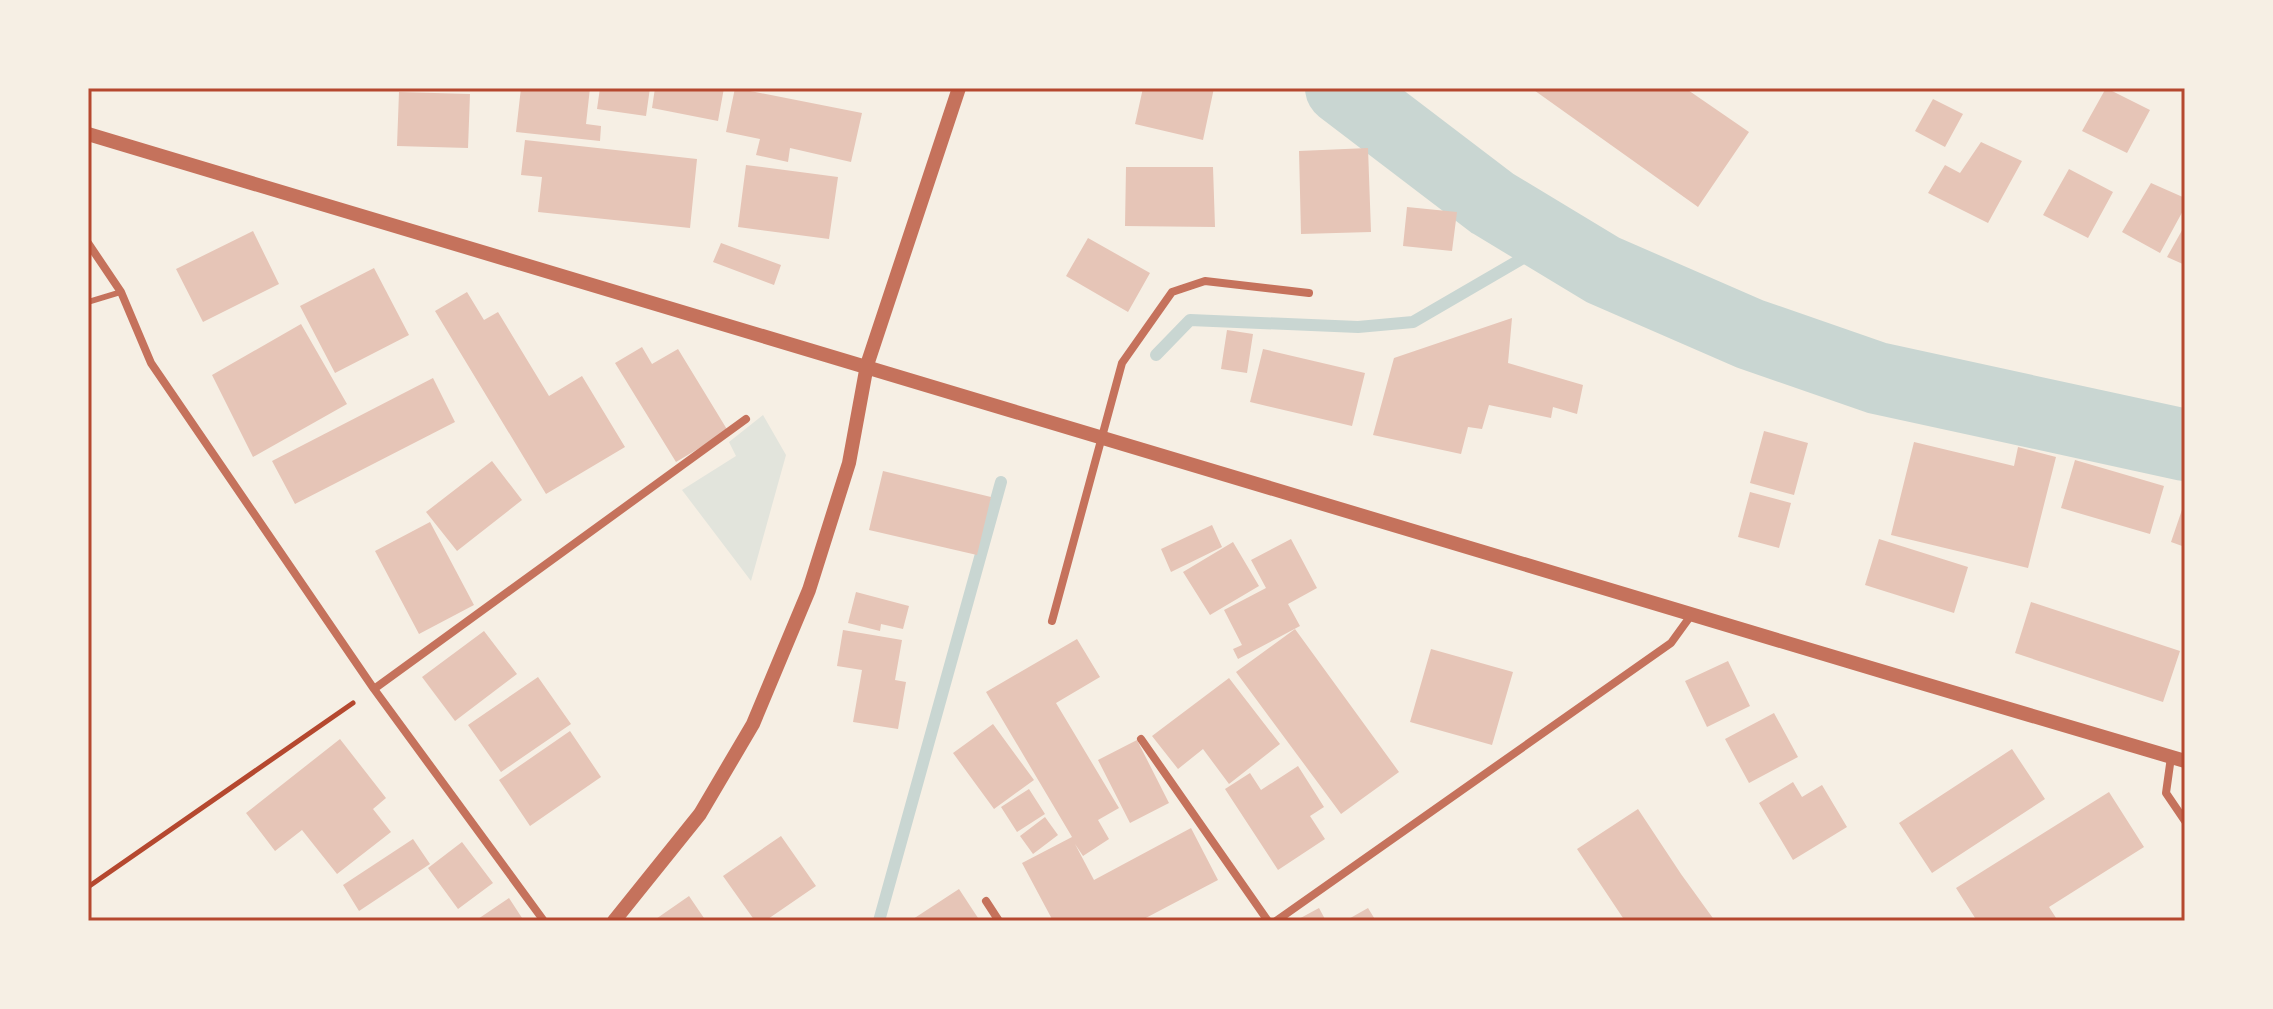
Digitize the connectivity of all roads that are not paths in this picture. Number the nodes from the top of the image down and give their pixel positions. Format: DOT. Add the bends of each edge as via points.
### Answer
graph roads {
  1 [pos="959,88"];
  2 [pos="88,134"];
  3 [pos="88,243"];
  4 [pos="121,292"];
  5 [pos="1309,293"];
  6 [pos="88,302"];
  7 [pos="867,365"];
  8 [pos="746,419"];
  9 [pos="1099,439"];
  10 [pos="1693,612"];
  11 [pos="1052,621"];
  12 [pos="374,689"];
  13 [pos="1141,739"];
  14 [pos="2178,759"];
  15 [pos="2185,821"];
  16 [pos="986,901"];
  17 [pos="544,921"];
  18 [pos="614,921"];
  19 [pos="999,921"];
  20 [pos="1268,921"];
  21 [pos="1276,921"];
  1 -- 7 [label="street"];
  2 -- 7 [label="street"];
  3 -- 4 [label="street"];
  4 -- 6 [label="lane"];
  4 -- 12 [label="street" via="151,363"];
  5 -- 9 [label="street" via="1205,281 1172,292 1122,363"];
  7 -- 9 [label="street"];
  7 -- 18 [label="street" via="849,463 809,590 753,724 700,814"];
  8 -- 12 [label="street"];
  9 -- 10 [label="street"];
  9 -- 11 [label="street"];
  10 -- 14 [label="street"];
  10 -- 21 [label="street" via="1671,643"];
  12 -- 17 [label="street"];
  13 -- 20 [label="street"];
  14 -- 15 [label="street" via="2166,793"];
  16 -- 19 [label="street"];
}
